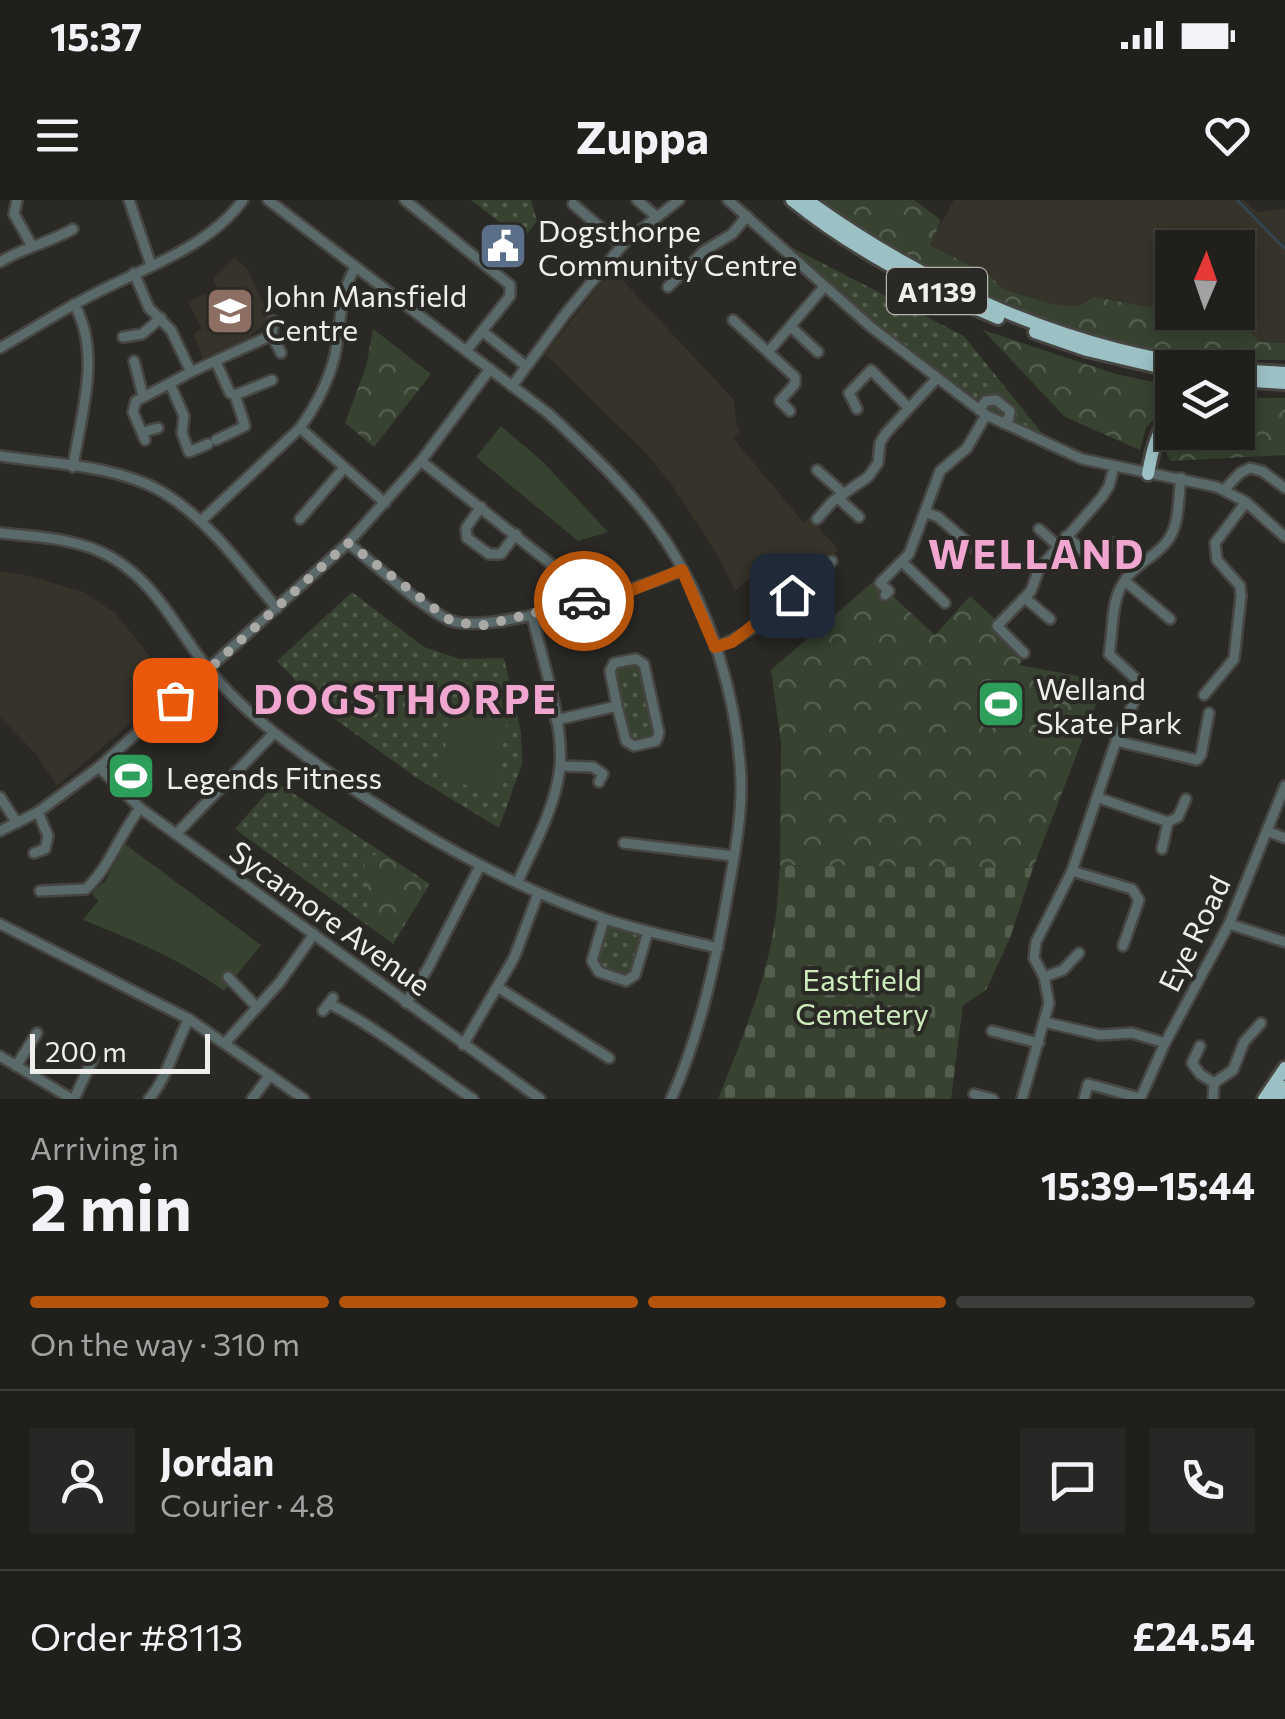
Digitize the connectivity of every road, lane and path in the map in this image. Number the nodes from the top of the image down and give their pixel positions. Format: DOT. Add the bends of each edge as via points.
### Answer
graph roads {
  1 [pos="16,200"];
  2 [pos="129,200"];
  3 [pos="243,200"];
  4 [pos="268,200"];
  5 [pos="405,200"];
  6 [pos="637,200"];
  7 [pos="679,200"];
  8 [pos="728,200"];
  9 [pos="792,200"];
  10 [pos="807,200"];
  11 [pos="419,204"];
  12 [pos="573,204"];
  13 [pos="747,216"];
  14 [pos="656,218"];
  15 [pos="73,228"];
  16 [pos="32,246"];
  17 [pos="622,246"];
  18 [pos="0,262"];
  19 [pos="151,265"];
  20 [pos="355,268"];
  21 [pos="134,273"];
  22 [pos="824,287"];
  23 [pos="668,288"];
  24 [pos="74,304"];
  25 [pos="161,318"];
  26 [pos="733,320"];
  27 [pos="273,322"];
  28 [pos="791,327"];
  29 [pos="482,331"];
  30 [pos="272,336"];
  31 [pos="123,337"];
  32 [pos="0,348"];
  33 [pos="467,350"];
  34 [pos="768,352"];
  35 [pos="818,352"];
  36 [pos="281,353"];
  37 [pos="1155,358"];
  38 [pos="134,361"];
  39 [pos="216,362"];
  40 [pos="526,366"];
  41 [pos="1155,366"];
  42 [pos="490,369"];
  43 [pos="1255,371"];
  44 [pos="192,372"];
  45 [pos="1285,373"];
  46 [pos="937,378"];
  47 [pos="272,380"];
  48 [pos="170,384"];
  49 [pos="1255,384"];
  50 [pos="1285,385"];
  51 [pos="512,386"];
  52 [pos="235,395"];
  53 [pos="143,396"];
  54 [pos="908,407"];
  55 [pos="857,409"];
  56 [pos="790,411"];
  57 [pos="983,413"];
  58 [pos="1004,423"];
  59 [pos="158,428"];
  60 [pos="300,428"];
  61 [pos="1155,442"];
  62 [pos="0,456"];
  63 [pos="421,461"];
  64 [pos="73,467"];
  65 [pos="1114,467"];
  66 [pos="344,468"];
  67 [pos="817,470"];
  68 [pos="1148,474"];
  69 [pos="1181,478"];
  70 [pos="1285,488"];
  71 [pos="1224,490"];
  72 [pos="841,496"];
  73 [pos="1246,502"];
  74 [pos="385,504"];
  75 [pos="481,508"];
  76 [pos="925,512"];
  77 [pos="858,517"];
  78 [pos="817,519"];
  79 [pos="300,520"];
  80 [pos="201,521"];
  81 [pos="1039,529"];
  82 [pos="0,533"];
  83 [pos="516,534"];
  84 [pos="1066,536"];
  85 [pos="1285,537"];
  86 [pos="348,543"];
  87 [pos="1114,543"];
  88 [pos="1057,546"];
  89 [pos="832,561"];
  90 [pos="902,562"];
  91 [pos="995,566"];
  92 [pos="682,570"];
  93 [pos="1125,581"];
  94 [pos="885,595"];
  95 [pos="1025,598"];
  96 [pos="945,603"];
  97 [pos="569,604"];
  98 [pos="277,608"];
  99 [pos="532,615"];
  100 [pos="1170,618"];
  101 [pos="1050,619"];
  102 [pos="715,647"];
  103 [pos="1024,653"];
  104 [pos="209,670"];
  105 [pos="1136,679"];
  106 [pos="1204,695"];
  107 [pos="1134,702"];
  108 [pos="618,706"];
  109 [pos="1209,713"];
  110 [pos="556,720"];
  111 [pos="274,732"];
  112 [pos="1116,742"];
  113 [pos="560,766"];
  114 [pos="99,767"];
  115 [pos="599,782"];
  116 [pos="1285,786"];
  117 [pos="0,797"];
  118 [pos="1099,798"];
  119 [pos="1186,799"];
  120 [pos="140,808"];
  121 [pos="38,812"];
  122 [pos="17,822"];
  123 [pos="1168,822"];
  124 [pos="0,830"];
  125 [pos="1266,831"];
  126 [pos="176,834"];
  127 [pos="1285,838"];
  128 [pos="624,843"];
  129 [pos="1162,849"];
  130 [pos="34,853"];
  131 [pos="734,856"];
  132 [pos="480,866"];
  133 [pos="1072,870"];
  134 [pos="517,883"];
  135 [pos="40,891"];
  136 [pos="538,894"];
  137 [pos="604,919"];
  138 [pos="0,924"];
  139 [pos="1229,924"];
  140 [pos="648,932"];
  141 [pos="314,934"];
  142 [pos="1285,942"];
  143 [pos="1123,946"];
  144 [pos="718,948"];
  145 [pos="1078,953"];
  146 [pos="228,977"];
  147 [pos="1044,978"];
  148 [pos="499,988"];
  149 [pos="328,1004"];
  150 [pos="406,1004"];
  151 [pos="257,1007"];
  152 [pos="189,1019"];
  153 [pos="1044,1022"];
  154 [pos="1261,1024"];
  155 [pos="992,1031"];
  156 [pos="36,1033"];
  157 [pos="225,1043"];
  158 [pos="1039,1043"];
  159 [pos="463,1044"];
  160 [pos="1165,1044"];
  161 [pos="1200,1046"];
  162 [pos="0,1056"];
  163 [pos="610,1058"];
  164 [pos="93,1060"];
  165 [pos="16,1066"];
  166 [pos="1285,1068"];
  167 [pos="270,1075"];
  168 [pos="1214,1083"];
  169 [pos="1285,1087"];
  170 [pos="974,1094"];
  171 [pos="73,1099"];
  172 [pos="150,1099"];
  173 [pos="252,1099"];
  174 [pos="304,1099"];
  175 [pos="472,1099"];
  176 [pos="540,1099"];
  177 [pos="671,1099"];
  178 [pos="992,1099"];
  179 [pos="1022,1099"];
  180 [pos="1084,1099"];
  181 [pos="1140,1099"];
  182 [pos="1212,1099"];
  183 [pos="1264,1099"];
  184 [pos="1277,1099"];
  1 -- 16 [label="street" via="14,214"];
  2 -- 19 [label="street"];
  3 -- 19 [label="street" via="201,241"];
  4 -- 20 [label="street"];
  5 -- 11 [label="street"];
  6 -- 14 [label="street"];
  7 -- 14 [label="street"];
  8 -- 13 [label="street"];
  9 -- 41 [label="highway, A1139" via="865,251 968,305 1087,350"];
  10 -- 37 [label="highway, A1139" via="902,262 1009,314"];
  11 -- 29 [label="street" via="510,285 510,296"];
  12 -- 17 [label="street"];
  13 -- 22 [label="street"];
  13 -- 23 [label="street"];
  14 -- 17 [label="street"];
  15 -- 16 [label="street"];
  16 -- 18 [label="street"];
  17 -- 40 [label="street"];
  19 -- 21 [label="street"];
  20 -- 33 [label="street"];
  20 -- 60 [label="street" via="346,283 334,359"];
  21 -- 24 [label="street"];
  21 -- 25 [label="street"];
  22 -- 28 [label="street"];
  22 -- 46 [label="street"];
  24 -- 32 [label="street"];
  24 -- 64 [label="street" via="89,337 89,357"];
  25 -- 31 [label="street" via="142,334"];
  25 -- 44 [label="street"];
  26 -- 34 [label="street"];
  27 -- 30 [label="street"];
  28 -- 34 [label="street"];
  28 -- 35 [label="street"];
  29 -- 33 [label="street"];
  29 -- 40 [label="street"];
  30 -- 36 [label="street"];
  30 -- 39 [label="street"];
  33 -- 42 [label="street"];
  34 -- 56 [label="street" via="795,377 780,401"];
  38 -- 53 [label="street"];
  39 -- 44 [label="street"];
  39 -- 52 [label="street"];
  40 -- 51 [label="street"];
  42 -- 51 [label="street"];
  42 -- 63 [label="street"];
  43 -- 45 [label="highway"];
  44 -- 48 [label="street"];
  46 -- 54 [label="street"];
  46 -- 57 [label="street"];
  47 -- 52 [label="street"];
  48 -- 52 [label="street" via="184,416 188,452 245,426"];
  48 -- 53 [label="street"];
  49 -- 50 [label="highway"];
  51 -- 92 [label="street" via="618,480"];
  53 -- 59 [label="street" via="133,412 144,436"];
  54 -- 55 [label="street" via="871,370 849,393"];
  54 -- 72 [label="street" via="882,440 868,477"];
  57 -- 58 [label="street"];
  57 -- 58 [label="street" via="986,401 996,400 1010,411"];
  57 -- 76 [label="street" via="966,448 940,471"];
  58 -- 65 [label="street"];
  60 -- 66 [label="street"];
  60 -- 80 [label="street"];
  61 -- 68 [label="highway"];
  62 -- 64 [label="street"];
  63 -- 74 [label="street"];
  63 -- 75 [label="street"];
  64 -- 80 [label="street" via="130,478"];
  65 -- 68 [label="street"];
  65 -- 84 [label="street" via="1102,497"];
  66 -- 74 [label="street"];
  66 -- 79 [label="street"];
  67 -- 72 [label="street"];
  68 -- 69 [label="street"];
  69 -- 71 [label="street"];
  69 -- 93 [label="street" via="1170,538"];
  70 -- 71 [label="street" via="1250,468"];
  71 -- 73 [label="street"];
  72 -- 77 [label="street"];
  72 -- 78 [label="street"];
  73 -- 85 [label="street"];
  73 -- 106 [label="street" via="1215,542 1217,560 1241,596 1234,659"];
  74 -- 86 [label="street"];
  75 -- 83 [label="street"];
  75 -- 83 [label="street" via="466,528 467,538 489,554 501,554"];
  76 -- 90 [label="street"];
  76 -- 91 [label="street"];
  80 -- 98 [label="street"];
  81 -- 88 [label="street"];
  82 -- 104 [label="street" via="61,540 108,555 142,579"];
  83 -- 97 [label="street" via="555,568"];
  84 -- 87 [label="street" via="1090,557"];
  84 -- 88 [label="street"];
  86 -- 98 [label="street"];
  86 -- 99 [label="street" via="451,621 480,626"];
  88 -- 95 [label="street"];
  89 -- 102 [label="street" via="732,642"];
  90 -- 94 [label="street" via="880,583"];
  90 -- 96 [label="street"];
  92 -- 97 [label="street" via="627,592"];
  92 -- 102 [label="street"];
  93 -- 100 [label="street"];
  93 -- 105 [label="street" via="1109,654"];
  95 -- 101 [label="street"];
  95 -- 103 [label="street" via="997,626"];
  97 -- 99 [label="street"];
  98 -- 104 [label="street"];
  99 -- 110 [label="street"];
  102 -- 131 [label="street" via="736,722 741,784"];
  104 -- 111 [label="street"];
  104 -- 114 [label="street"];
  107 -- 112 [label="street"];
  108 -- 108 [label="street" via="610,670 636,659 644,664 660,733 656,741 626,741"];
  108 -- 110 [label="street"];
  109 -- 112 [label="street" via="1197,760"];
  110 -- 113 [label="street"];
  111 -- 126 [label="street"];
  111 -- 132 [label="street"];
  112 -- 118 [label="street"];
  113 -- 115 [label="street" via="593,767 603,774"];
  113 -- 134 [label="street"];
  114 -- 120 [label="street, Sycamore Avenue"];
  114 -- 121 [label="street"];
  116 -- 125 [label="street, Eye Road"];
  117 -- 122 [label="street"];
  118 -- 123 [label="street"];
  118 -- 133 [label="street"];
  119 -- 123 [label="street"];
  120 -- 126 [label="street, Sycamore Avenue"];
  120 -- 135 [label="street" via="86,889"];
  121 -- 122 [label="street"];
  121 -- 130 [label="street" via="48,836 45,849"];
  122 -- 124 [label="street"];
  123 -- 129 [label="street"];
  125 -- 127 [label="street"];
  125 -- 139 [label="street, Eye Road"];
  126 -- 141 [label="street, Sycamore Avenue"];
  128 -- 131 [label="street"];
  131 -- 144 [label="street"];
  132 -- 134 [label="street"];
  132 -- 150 [label="street"];
  133 -- 143 [label="street" via="1132,889 1138,900"];
  133 -- 147 [label="street" via="1036,942 1034,958"];
  134 -- 136 [label="street"];
  136 -- 137 [label="street"];
  136 -- 148 [label="street"];
  137 -- 140 [label="street"];
  137 -- 140 [label="street" via="592,961 599,972 626,981 635,975"];
  138 -- 152 [label="street"];
  139 -- 142 [label="street"];
  139 -- 160 [label="street, Eye Road"];
  140 -- 144 [label="street"];
  141 -- 150 [label="street, Sycamore Avenue"];
  141 -- 151 [label="street"];
  144 -- 177 [label="street"];
  145 -- 147 [label="street" via="1064,970"];
  146 -- 151 [label="street"];
  147 -- 153 [label="street"];
  148 -- 159 [label="street"];
  148 -- 163 [label="street"];
  149 -- 175 [label="street"];
  150 -- 159 [label="street, Sycamore Avenue"];
  151 -- 157 [label="street"];
  152 -- 157 [label="street"];
  152 -- 172 [label="street"];
  153 -- 158 [label="street"];
  153 -- 160 [label="street"];
  154 -- 168 [label="street" via="1244,1042 1233,1070"];
  155 -- 158 [label="street"];
  156 -- 165 [label="street"];
  157 -- 167 [label="street"];
  158 -- 179 [label="street"];
  159 -- 176 [label="street, Sycamore Avenue"];
  160 -- 181 [label="street, Eye Road"];
  161 -- 168 [label="street" via="1187,1063"];
  162 -- 165 [label="street"];
  164 -- 171 [label="street"];
  165 -- 171 [label="street"];
  166 -- 183 [label="highway"];
  167 -- 173 [label="street"];
  167 -- 174 [label="street"];
  168 -- 182 [label="street"];
  169 -- 184 [label="highway"];
  170 -- 178 [label="street"];
  180 -- 181 [label="street" via="1088,1084"];
}
